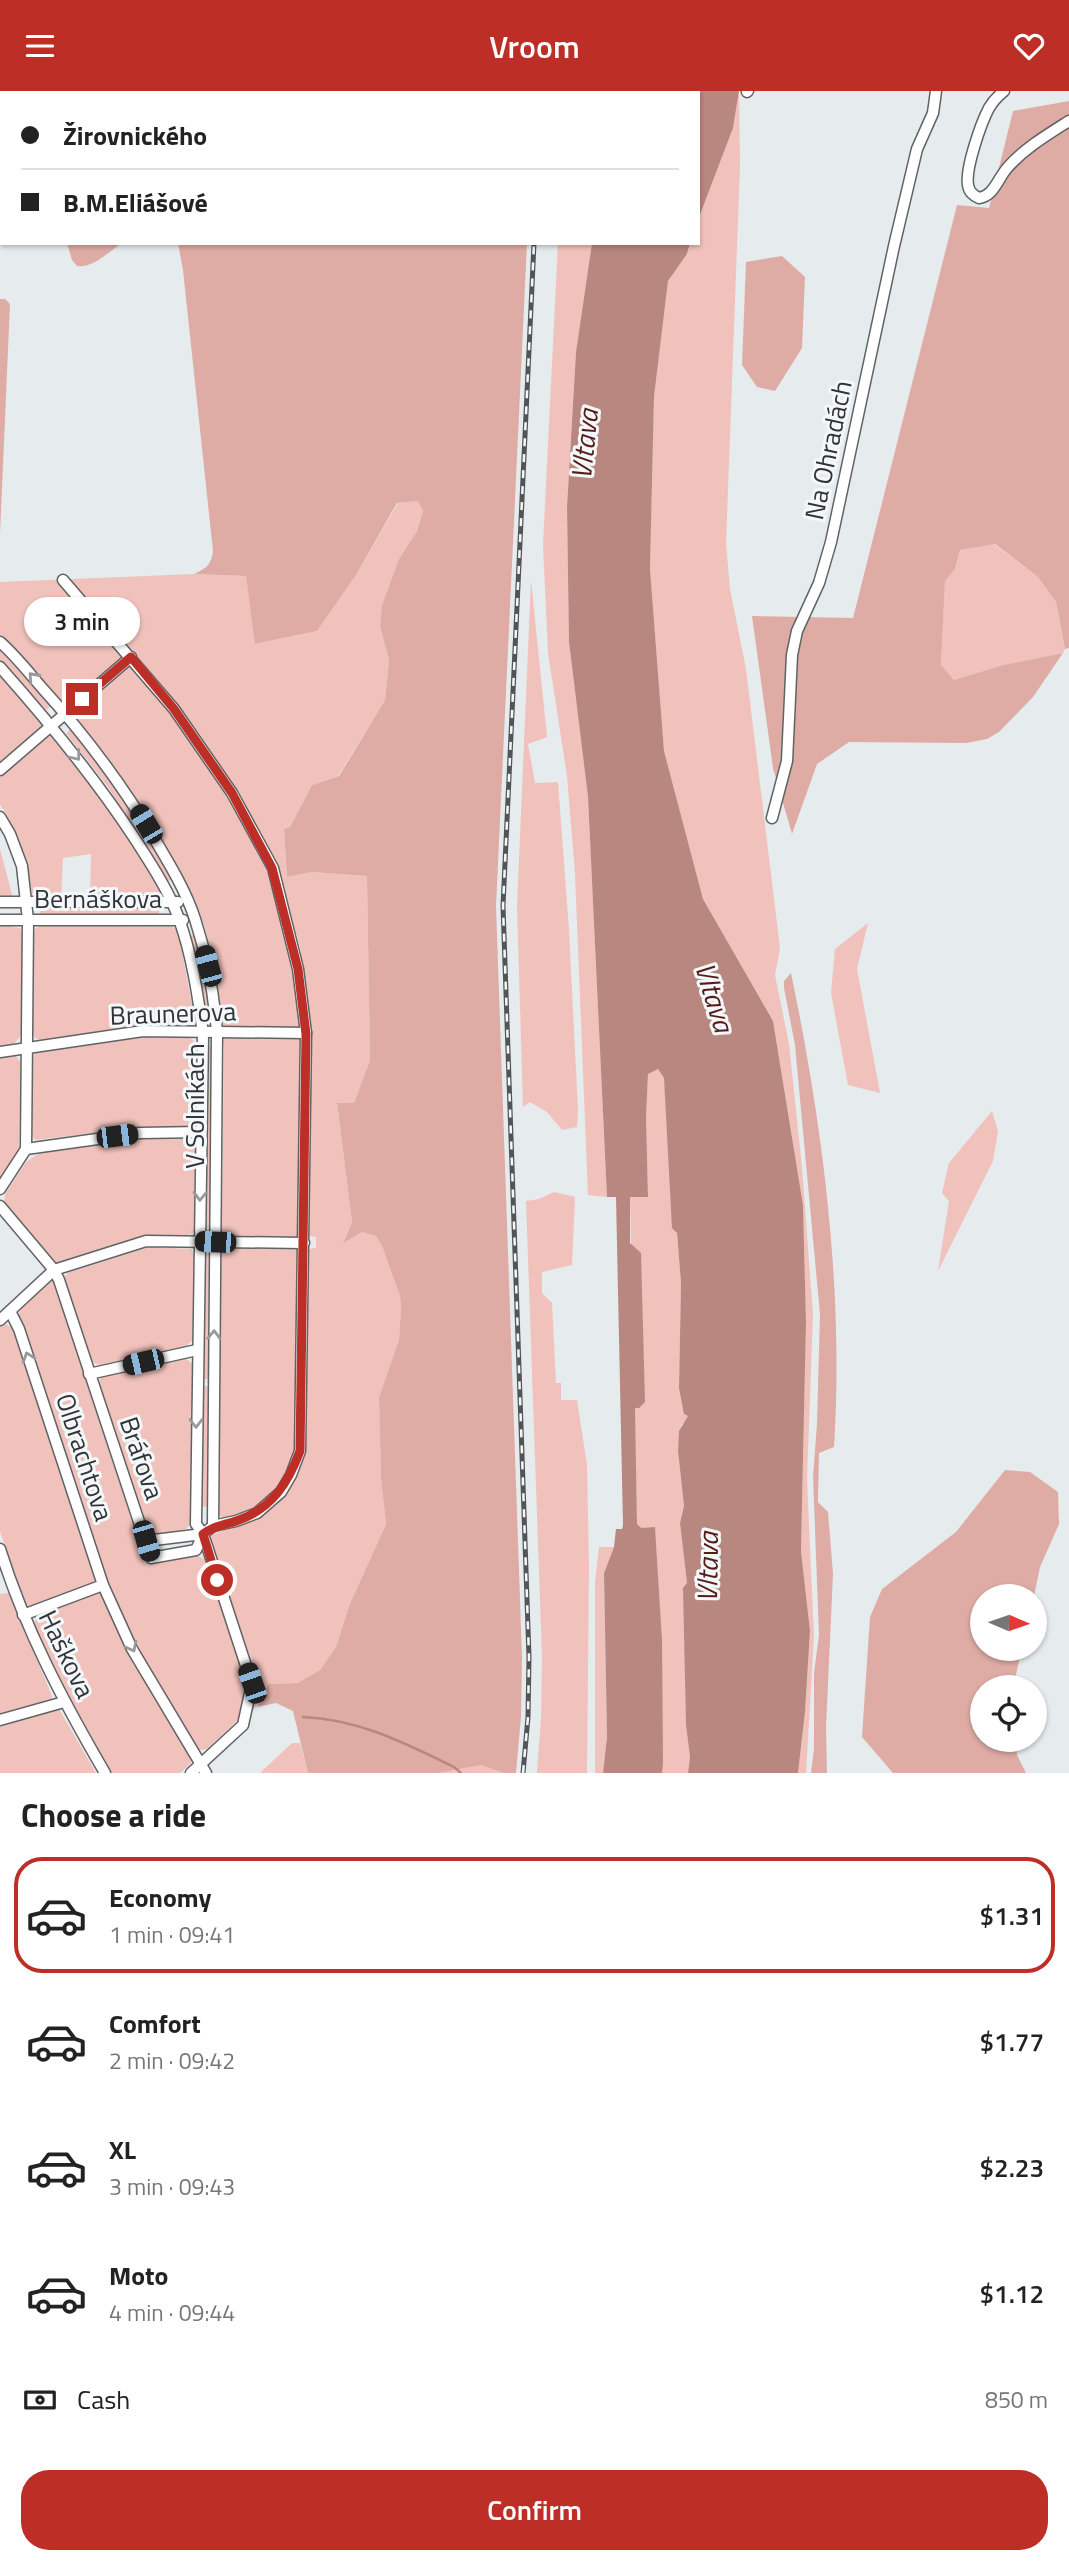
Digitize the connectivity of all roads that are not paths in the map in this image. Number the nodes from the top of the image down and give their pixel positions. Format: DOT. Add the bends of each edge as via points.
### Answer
graph roads {
  1 [pos="936,91"];
  2 [pos="1004,91"];
  3 [pos="1069,121"];
  4 [pos="64,580"];
  5 [pos="0,642"];
  6 [pos="131,657"];
  7 [pos="0,667"];
  8 [pos="65,713"];
  9 [pos="52,726"];
  10 [pos="0,770"];
  11 [pos="0,817"];
  12 [pos="772,818"];
  13 [pos="187,900"];
  14 [pos="0,902"];
  15 [pos="27,903"];
  16 [pos="172,904"];
  17 [pos="195,918"];
  18 [pos="0,920"];
  19 [pos="27,920"];
  20 [pos="179,921"];
  21 [pos="217,1033"];
  22 [pos="203,1034"];
  23 [pos="306,1034"];
  24 [pos="27,1049"];
  25 [pos="0,1052"];
  26 [pos="201,1132"];
  27 [pos="26,1149"];
  28 [pos="0,1189"];
  29 [pos="0,1206"];
  30 [pos="198,1242"];
  31 [pos="215,1242"];
  32 [pos="304,1243"];
  33 [pos="54,1270"];
  34 [pos="10,1311"];
  35 [pos="0,1320"];
  36 [pos="197,1350"];
  37 [pos="89,1374"];
  38 [pos="213,1526"];
  39 [pos="203,1534"];
  40 [pos="146,1541"];
  41 [pos="0,1549"];
  42 [pos="2,1565"];
  43 [pos="6,1584"];
  44 [pos="103,1585"];
  45 [pos="23,1615"];
  46 [pos="64,1702"];
  47 [pos="0,1720"];
  48 [pos="204,1768"];
  49 [pos="105,1773"];
  50 [pos="191,1773"];
  1 -- 12 [label="street, Na Ohradách" via="894,246 831,542 819,583 796,631 787,761"];
  2 -- 3 [label="street" via="990,105 968,174 974,196 988,195 1018,156"];
  4 -- 6 [label="street"];
  8 -- 5 [label="street, V Solníkách, one-way"];
  6 -- 8 [label="street"];
  6 -- 23 [label="street" via="174,709 232,793 272,868 298,969"];
  7 -- 9 [label="street, V Solníkách"];
  8 -- 9 [label="street"];
  8 -- 13 [label="street, V Solníkách" via="135,807"];
  9 -- 10 [label="street"];
  9 -- 16 [label="street, V Solníkách, one-way" via="121,817"];
  11 -- 15 [label="street" via="22,866"];
  13 -- 16 [label="street, Bernáškova"];
  13 -- 17 [label="street, V Solníkách"];
  14 -- 15 [label="street, Bernáškova"];
  15 -- 16 [label="street, Bernáškova"];
  15 -- 19 [label="street"];
  16 -- 20 [label="street, V Solníkách"];
  17 -- 20 [label="street, Bernáškova"];
  17 -- 21 [label="street, V Solníkách" via="214,997"];
  18 -- 19 [label="street, Bernáškova"];
  19 -- 20 [label="street, Bernáškova"];
  19 -- 24 [label="street"];
  20 -- 22 [label="street, V Solníkách"];
  21 -- 22 [label="street, Braunerova"];
  21 -- 23 [label="street, Braunerova"];
  21 -- 31 [label="street, V Solníkách"];
  22 -- 24 [label="street, Braunerova" via="143,1031"];
  22 -- 26 [label="street, V Solníkách"];
  23 -- 32 [label="street"];
  24 -- 25 [label="street, Braunerova"];
  24 -- 27 [label="street"];
  26 -- 27 [label="street" via="140,1133"];
  26 -- 30 [label="street, V Solníkách, one-way"];
  27 -- 28 [label="street"];
  29 -- 33 [label="street, Bráfova"];
  30 -- 31 [label="street"];
  30 -- 33 [label="street" via="146,1241"];
  30 -- 36 [label="street, V Solníkách"];
  31 -- 32 [label="street"];
  38 -- 31 [label="street, V Solníkách, one-way"];
  32 -- 38 [label="street" via="300,1451 281,1492 257,1513"];
  33 -- 34 [label="street"];
  33 -- 37 [label="street, Bráfova"];
  34 -- 35 [label="street"];
  44 -- 34 [label="street, Olbrachtova, one-way"];
  36 -- 37 [label="street"];
  36 -- 39 [label="street, V Solníkách, one-way" via="196,1524"];
  37 -- 40 [label="street, Bráfova"];
  38 -- 39 [label="street"];
  39 -- 40 [label="street"];
  39 -- 40 [label="street" via="196,1550 151,1558"];
  39 -- 48 [label="street, V Solníkách" via="252,1683 243,1725"];
  41 -- 42 [label="street, Haškova"];
  42 -- 43 [label="street, Haškova"];
  43 -- 45 [label="street, Haškova"];
  44 -- 45 [label="street"];
  44 -- 48 [label="street, Olbrachtova, one-way" via="132,1649"];
  45 -- 46 [label="street, Haškova"];
  46 -- 47 [label="street"];
  46 -- 49 [label="street, Haškova"];
  48 -- 50 [label="street, V Solníkách"];
}
